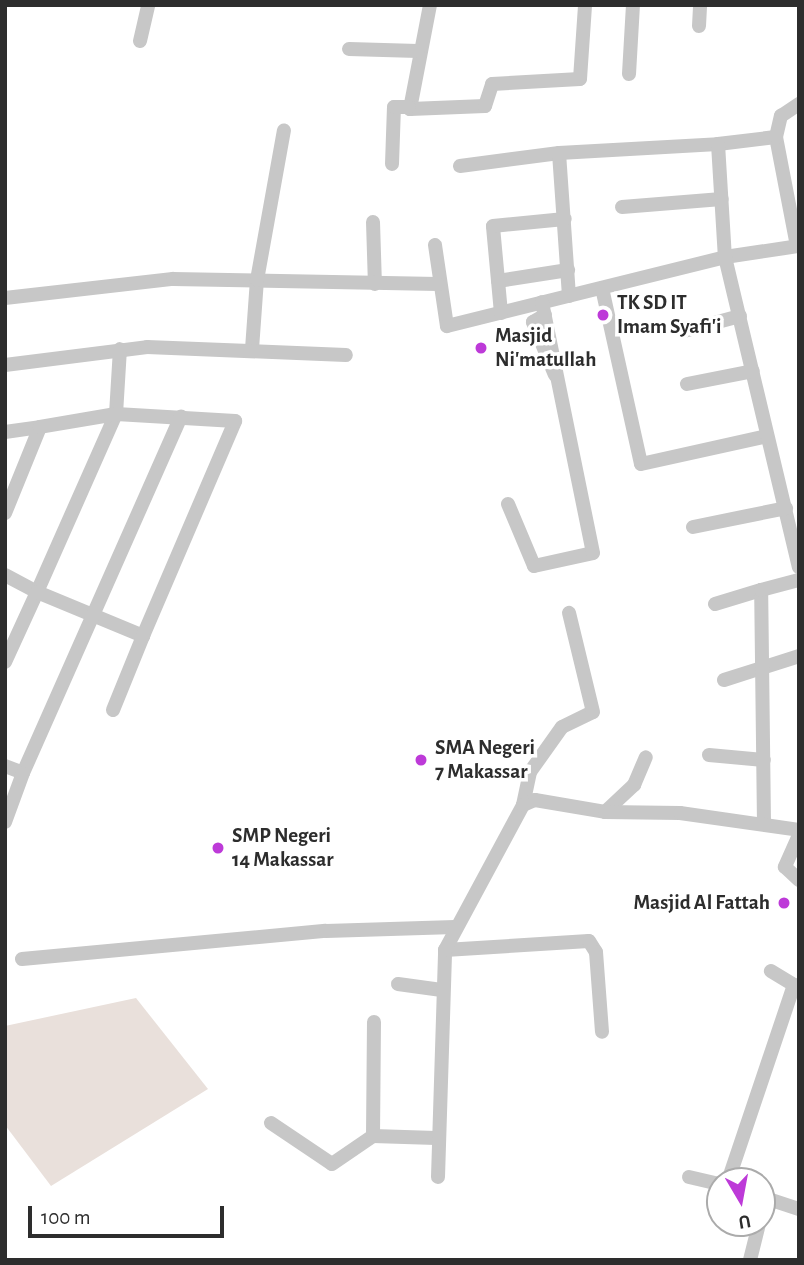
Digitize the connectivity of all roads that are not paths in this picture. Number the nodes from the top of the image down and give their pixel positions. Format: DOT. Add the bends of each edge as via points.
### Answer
graph roads {
  1 [pos="148,5"];
  2 [pos="430,5"];
  3 [pos="585,5"];
  4 [pos="633,5"];
  5 [pos="700,5"];
  6 [pos="699,26"];
  7 [pos="140,41"];
  8 [pos="349,49"];
  9 [pos="418,51"];
  10 [pos="629,74"];
  11 [pos="799,104"];
  12 [pos="409,108"];
  13 [pos="284,130"];
  14 [pos="776,137"];
  15 [pos="718,144"];
  16 [pos="559,153"];
  17 [pos="392,163"];
  18 [pos="460,166"];
  19 [pos="722,200"];
  20 [pos="622,207"];
  21 [pos="565,219"];
  22 [pos="373,222"];
  23 [pos="435,245"];
  24 [pos="798,246"];
  25 [pos="725,257"];
  26 [pos="568,270"];
  27 [pos="257,280"];
  28 [pos="498,281"];
  29 [pos="375,284"];
  30 [pos="438,284"];
  31 [pos="602,288"];
  32 [pos="569,296"];
  33 [pos="5,298"];
  34 [pos="544,309"];
  35 [pos="501,313"];
  36 [pos="740,316"];
  37 [pos="684,331"];
  38 [pos="120,349"];
  39 [pos="252,349"];
  40 [pos="346,355"];
  41 [pos="5,365"];
  42 [pos="753,371"];
  43 [pos="687,384"];
  44 [pos="117,414"];
  45 [pos="181,416"];
  46 [pos="40,427"];
  47 [pos="5,432"];
  48 [pos="767,436"];
  49 [pos="508,504"];
  50 [pos="786,508"];
  51 [pos="5,513"];
  52 [pos="692,527"];
  53 [pos="799,567"];
  54 [pos="5,575"];
  55 [pos="799,580"];
  56 [pos="761,590"];
  57 [pos="37,592"];
  58 [pos="715,604"];
  59 [pos="569,613"];
  60 [pos="90,614"];
  61 [pos="143,636"];
  62 [pos="799,656"];
  63 [pos="5,662"];
  64 [pos="762,670"];
  65 [pos="724,680"];
  66 [pos="113,710"];
  67 [pos="709,755"];
  68 [pos="646,757"];
  69 [pos="764,760"];
  70 [pos="5,766"];
  71 [pos="23,773"];
  72 [pos="523,806"];
  73 [pos="604,812"];
  74 [pos="5,822"];
  75 [pos="764,824"];
  76 [pos="799,832"];
  77 [pos="799,880"];
  78 [pos="455,927"];
  79 [pos="445,950"];
  80 [pos="22,958"];
  81 [pos="771,971"];
  82 [pos="398,984"];
  83 [pos="797,986"];
  84 [pos="442,990"];
  85 [pos="374,1022"];
  86 [pos="602,1032"];
  87 [pos="271,1123"];
  88 [pos="373,1136"];
  89 [pos="436,1138"];
  90 [pos="733,1167"];
  91 [pos="438,1177"];
  92 [pos="689,1177"];
  93 [pos="706,1181"];
  94 [pos="776,1202"];
  95 [pos="799,1209"];
  96 [pos="756,1237"];
  97 [pos="750,1260"];
  1 -- 7 [label="street"];
  2 -- 9 [label="street"];
  3 -- 12 [label="street" via="580,79 492,84 485,106"];
  4 -- 10 [label="street"];
  5 -- 6 [label="street"];
  8 -- 9 [label="street"];
  9 -- 12 [label="street"];
  11 -- 14 [label="street" via="781,116"];
  12 -- 17 [label="street" via="394,107"];
  13 -- 27 [label="street"];
  14 -- 15 [label="street"];
  14 -- 24 [label="street"];
  15 -- 16 [label="street"];
  15 -- 19 [label="street"];
  16 -- 18 [label="street"];
  16 -- 21 [label="street"];
  19 -- 20 [label="street"];
  19 -- 25 [label="street"];
  21 -- 26 [label="street"];
  21 -- 28 [label="street" via="493,226"];
  22 -- 29 [label="street"];
  23 -- 30 [label="street"];
  24 -- 25 [label="street"];
  25 -- 31 [label="street"];
  25 -- 36 [label="street"];
  26 -- 28 [label="street"];
  26 -- 32 [label="street"];
  27 -- 29 [label="street"];
  27 -- 33 [label="street" via="173,279"];
  27 -- 39 [label="street"];
  28 -- 35 [label="street"];
  29 -- 30 [label="street"];
  30 -- 35 [label="street" via="447,326"];
  31 -- 32 [label="street"];
  31 -- 48 [label="street" via="641,464"];
  32 -- 34 [label="street"];
  34 -- 35 [label="street"];
  34 -- 49 [label="street" via="593,553 534,566"];
  36 -- 37 [label="street"];
  36 -- 42 [label="street"];
  38 -- 39 [label="street"];
  38 -- 41 [label="street"];
  38 -- 44 [label="street"];
  39 -- 40 [label="street"];
  42 -- 43 [label="street"];
  42 -- 48 [label="street"];
  44 -- 45 [label="street"];
  44 -- 46 [label="street"];
  44 -- 57 [label="street"];
  45 -- 60 [label="street"];
  45 -- 61 [label="street" via="235,421"];
  46 -- 47 [label="street"];
  46 -- 51 [label="street"];
  48 -- 50 [label="street"];
  50 -- 52 [label="street"];
  50 -- 53 [label="street"];
  54 -- 57 [label="street"];
  55 -- 56 [label="street"];
  56 -- 58 [label="street"];
  56 -- 64 [label="street"];
  57 -- 60 [label="street"];
  57 -- 63 [label="street"];
  59 -- 72 [label="street" via="593,712 562,727 530,772"];
  60 -- 61 [label="street"];
  60 -- 71 [label="street"];
  61 -- 66 [label="street"];
  62 -- 64 [label="street"];
  64 -- 65 [label="street"];
  64 -- 69 [label="street"];
  67 -- 69 [label="street"];
  68 -- 73 [label="street" via="635,785"];
  69 -- 75 [label="street"];
  70 -- 71 [label="street"];
  71 -- 74 [label="street"];
  72 -- 73 [label="street" via="535,800"];
  72 -- 78 [label="street"];
  73 -- 75 [label="street"];
  75 -- 76 [label="street"];
  76 -- 77 [label="street" via="785,867"];
  78 -- 79 [label="street"];
  78 -- 80 [label="street" via="326,931"];
  79 -- 84 [label="street"];
  79 -- 86 [label="street" via="589,941 596,952"];
  81 -- 83 [label="street"];
  82 -- 84 [label="street"];
  83 -- 90 [label="street"];
  84 -- 89 [label="street"];
  85 -- 88 [label="street"];
  87 -- 88 [label="street" via="332,1164"];
  88 -- 89 [label="street"];
  89 -- 91 [label="street"];
  92 -- 93 [label="street"];
  94 -- 95 [label="street"];
  96 -- 97 [label="street"];
}
